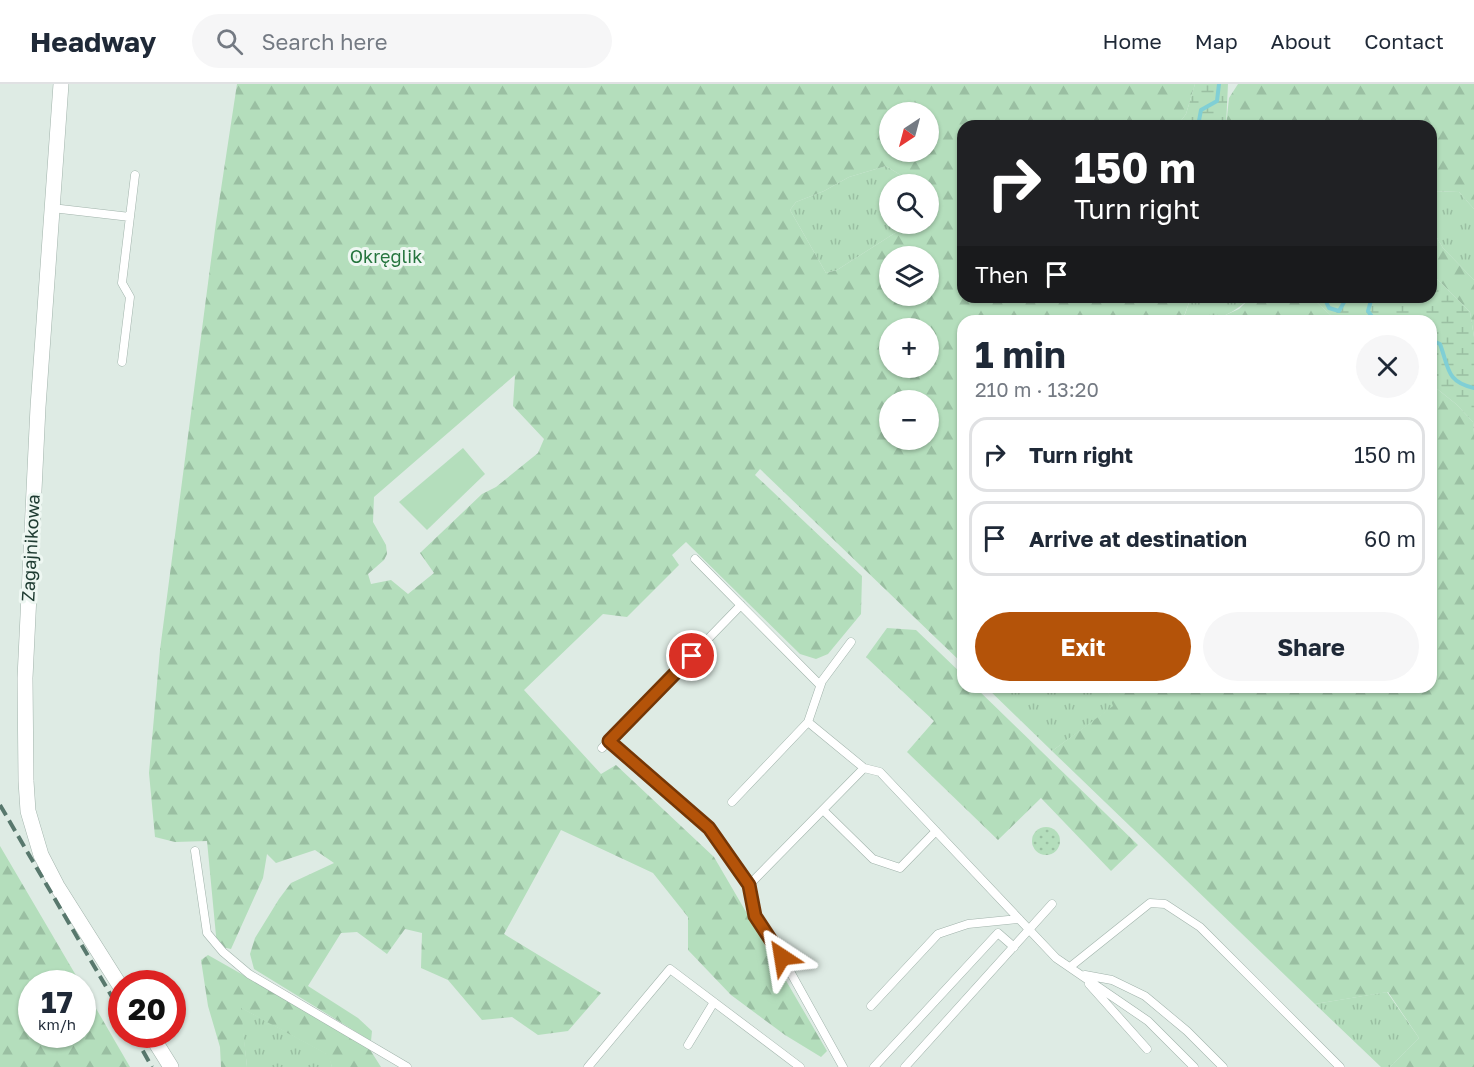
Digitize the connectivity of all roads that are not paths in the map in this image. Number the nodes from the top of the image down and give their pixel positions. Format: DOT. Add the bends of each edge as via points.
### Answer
graph roads {
  1 [pos="62,84"];
  2 [pos="135,175"];
  3 [pos="52,208"];
  4 [pos="130,217"];
  5 [pos="122,362"];
  6 [pos="695,559"];
  7 [pos="741,605"];
  8 [pos="852,642"];
  9 [pos="820,685"];
  10 [pos="808,722"];
  11 [pos="609,741"];
  12 [pos="602,748"];
  13 [pos="864,768"];
  14 [pos="732,802"];
  15 [pos="823,810"];
  16 [pos="936,831"];
  17 [pos="195,850"];
  18 [pos="749,885"];
  19 [pos="1052,904"];
  20 [pos="1019,919"];
  21 [pos="1030,930"];
  22 [pos="1014,947"];
  23 [pos="1070,967"];
  24 [pos="110,970"];
  25 [pos="1080,974"];
  26 [pos="714,1002"];
  27 [pos="871,1006"];
  28 [pos="688,1045"];
  29 [pos="159,1048"];
  30 [pos="1148,1049"];
  31 [pos="171,1067"];
  32 [pos="407,1067"];
  33 [pos="588,1067"];
  34 [pos="800,1067"];
  35 [pos="843,1067"];
  36 [pos="874,1067"];
  37 [pos="905,1067"];
  38 [pos="1194,1067"];
  39 [pos="1223,1067"];
  40 [pos="1340,1067"];
  1 -- 3 [label="street, Zagajnikowa"];
  2 -- 4 [label="lane"];
  3 -- 4 [label="lane"];
  3 -- 24 [label="street, Zagajnikowa" via="26,666 28,811 41,855"];
  4 -- 5 [label="lane" via="122,283 130,297"];
  6 -- 7 [label="lane"];
  7 -- 9 [label="lane"];
  7 -- 11 [label="lane"];
  8 -- 9 [label="lane"];
  9 -- 10 [label="lane"];
  10 -- 13 [label="lane"];
  10 -- 14 [label="lane"];
  11 -- 12 [label="lane"];
  11 -- 18 [label="lane" via="709,828"];
  13 -- 15 [label="lane"];
  13 -- 16 [label="lane" via="880,772"];
  15 -- 16 [label="lane" via="873,859 900,868"];
  15 -- 18 [label="lane"];
  16 -- 20 [label="lane"];
  17 -- 32 [label="lane" via="207,933 223,952 249,974"];
  18 -- 35 [label="lane" via="755,916"];
  19 -- 21 [label="lane"];
  20 -- 21 [label="lane"];
  20 -- 27 [label="lane" via="968,924 938,934"];
  21 -- 22 [label="lane"];
  21 -- 23 [label="lane"];
  22 -- 36 [label="lane" via="998,933"];
  22 -- 37 [label="lane"];
  23 -- 25 [label="lane"];
  23 -- 40 [label="lane" via="1150,903 1165,904 1200,927"];
  25 -- 30 [label="lane"];
  25 -- 38 [label="lane" via="1148,1021"];
  25 -- 39 [label="lane" via="1112,980 1145,996"];
  26 -- 28 [label="lane"];
  26 -- 33 [label="lane" via="670,969"];
  26 -- 34 [label="lane"];
  29 -- 31 [label="street"];
}
